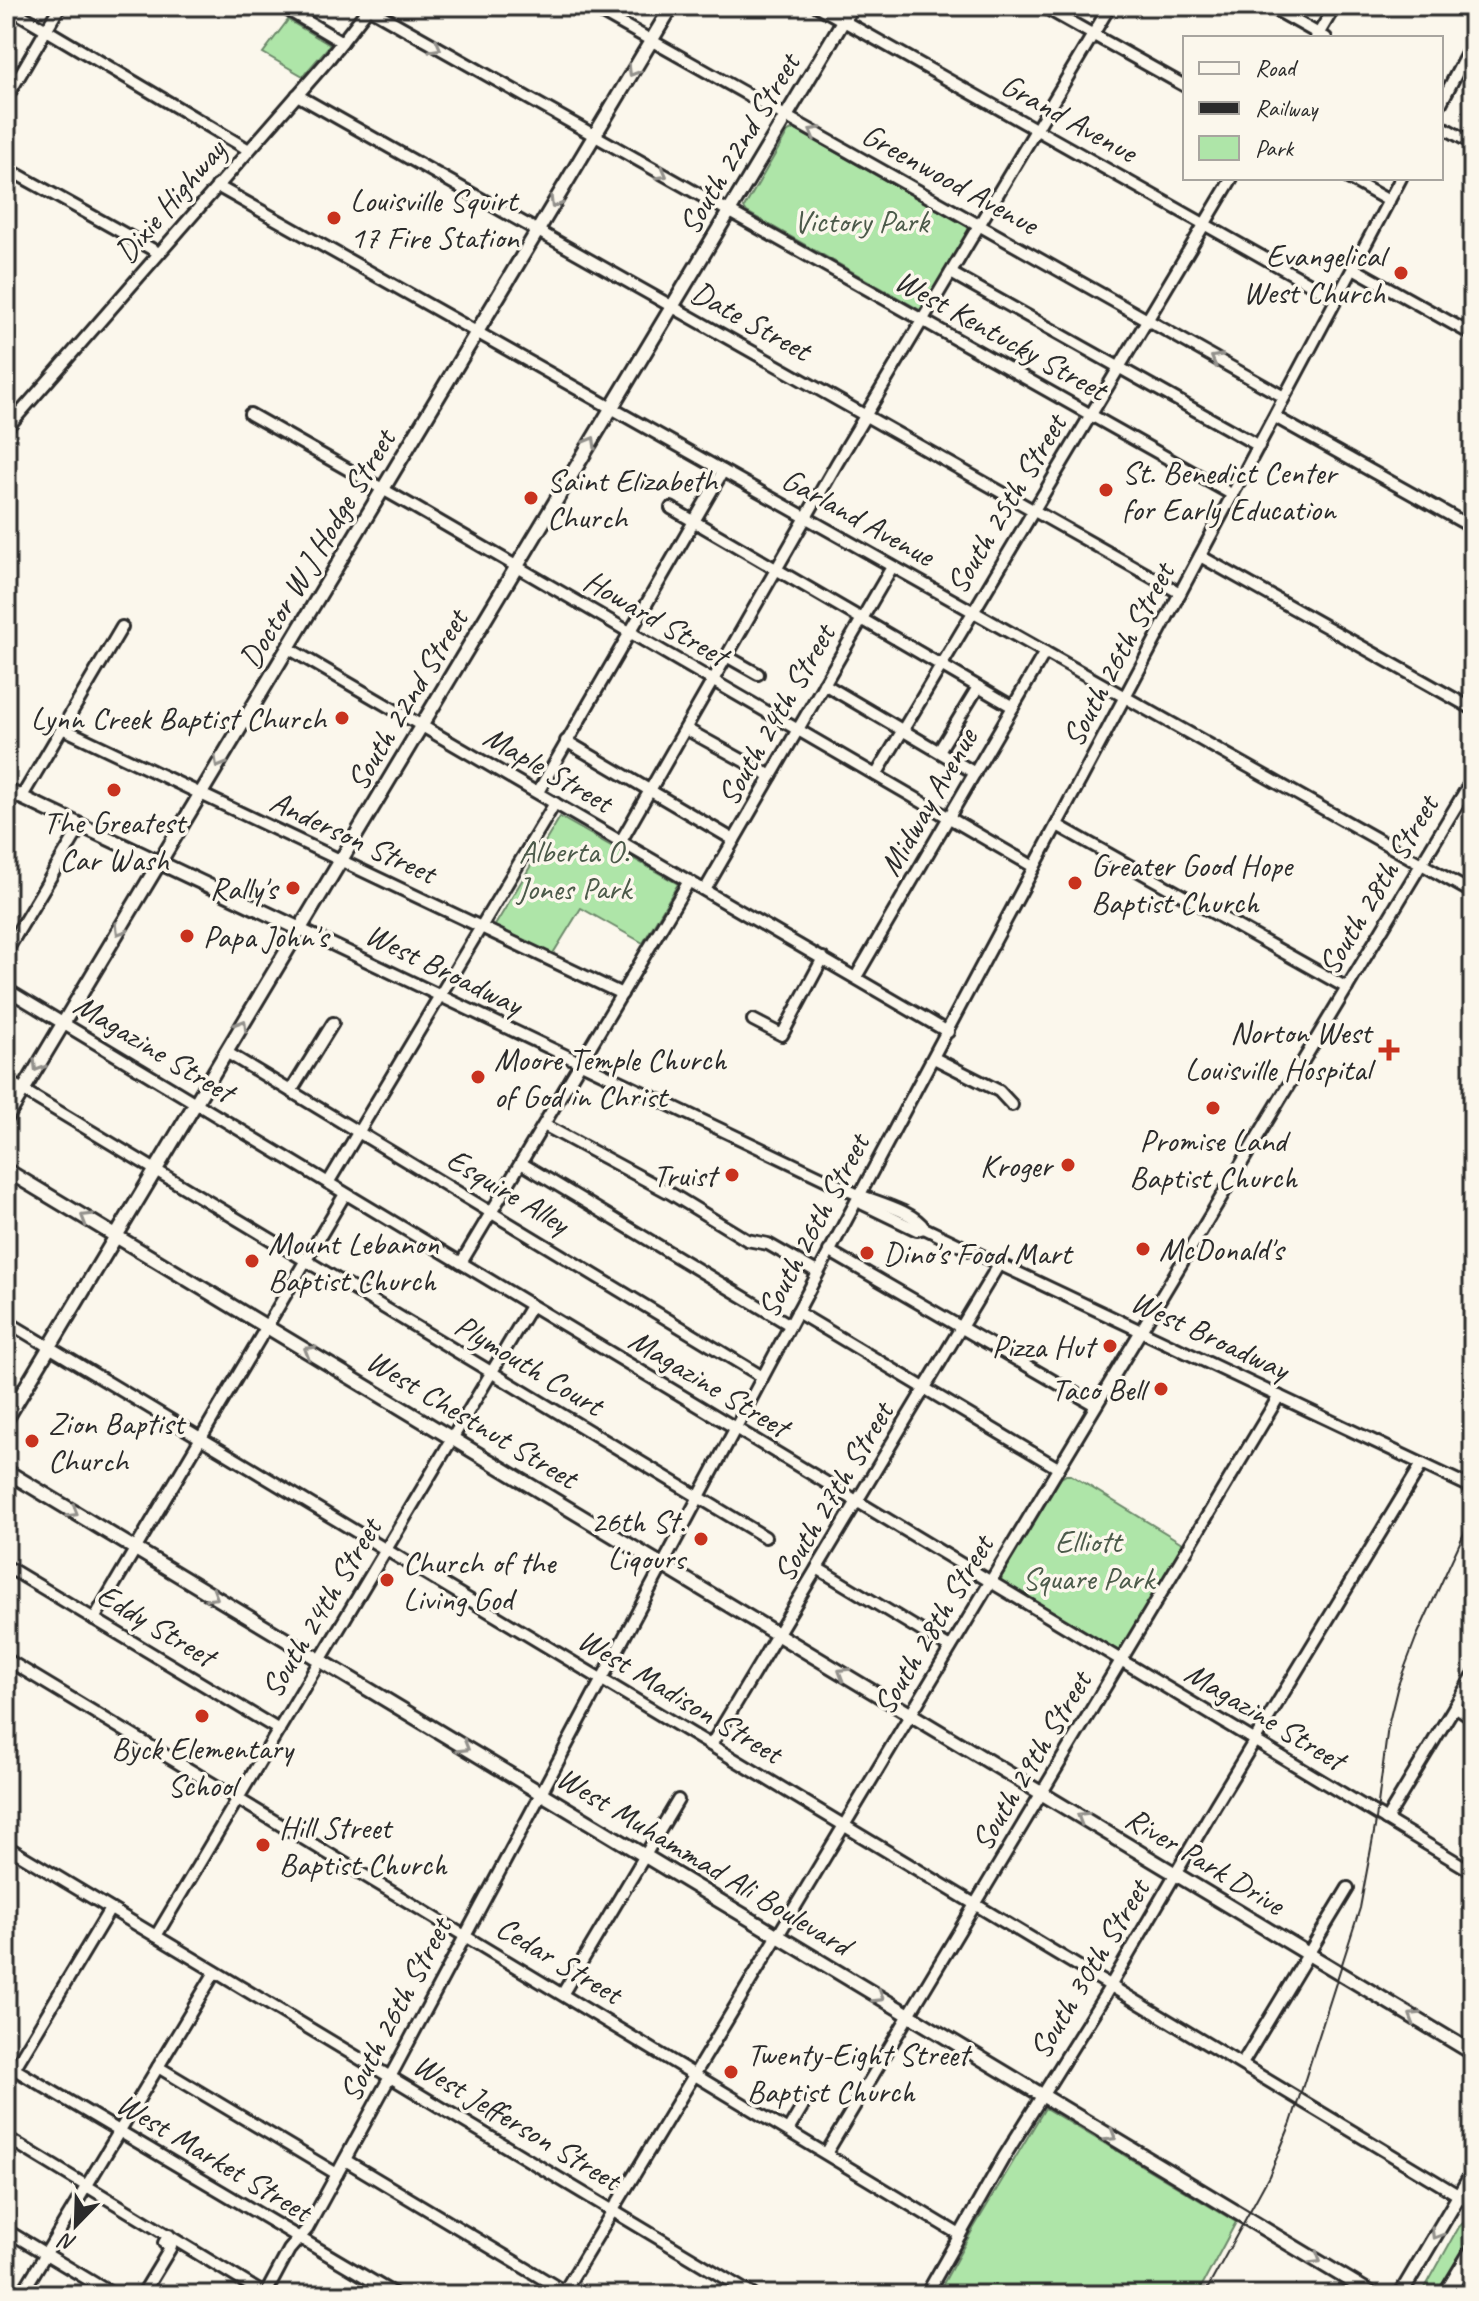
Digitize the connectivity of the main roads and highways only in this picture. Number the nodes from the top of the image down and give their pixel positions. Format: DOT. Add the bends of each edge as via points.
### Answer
graph roads {
  1 [pos="672,6"];
  2 [pos="852,6"];
  3 [pos="6,790"];
  4 [pos="159,863"];
  5 [pos="300,929"];
  6 [pos="6,1119"];
  7 [pos="6,1170"];
  8 [pos="116,1236"];
  9 [pos="6,1420"];
  10 [pos="6,1471"];
  11 [pos="910,1714"];
  12 [pos="1473,2053"];
  13 [pos="1473,2172"];
  14 [pos="1473,2250"];
  15 [pos="1473,2288"];
  16 [pos="1374,2295"];
  17 [pos="1400,2295"];
  18 [pos="1446,2295"];
  19 [pos="1469,2295"];
  1 -- 4 [label="main road, Doctor W J Hodge Street, one-way"];
  5 -- 2 [label="main road, South 22nd Street, one-way"];
  3 -- 4 [label="main road, West Broadway"];
  4 -- 5 [label="main road, West Broadway"];
  4 -- 6 [label="main road, Doctor W J Hodge Street, one-way"];
  8 -- 5 [label="main road, South 22nd Street, one-way"];
  8 -- 7 [label="main road, West Chestnut Street, one-way"];
  8 -- 9 [label="main road, South 22nd Street"];
  11 -- 8 [label="main road, West Chestnut Street, one-way"];
  10 -- 16 [label="main road, West Muhammad Ali Boulevard, one-way"];
  12 -- 11 [label="main road, River Park Drive, one-way"];
  13 -- 17 [label="main road, one-way"];
  14 -- 18 [label="highway"];
  15 -- 19 [label="highway"];
}
